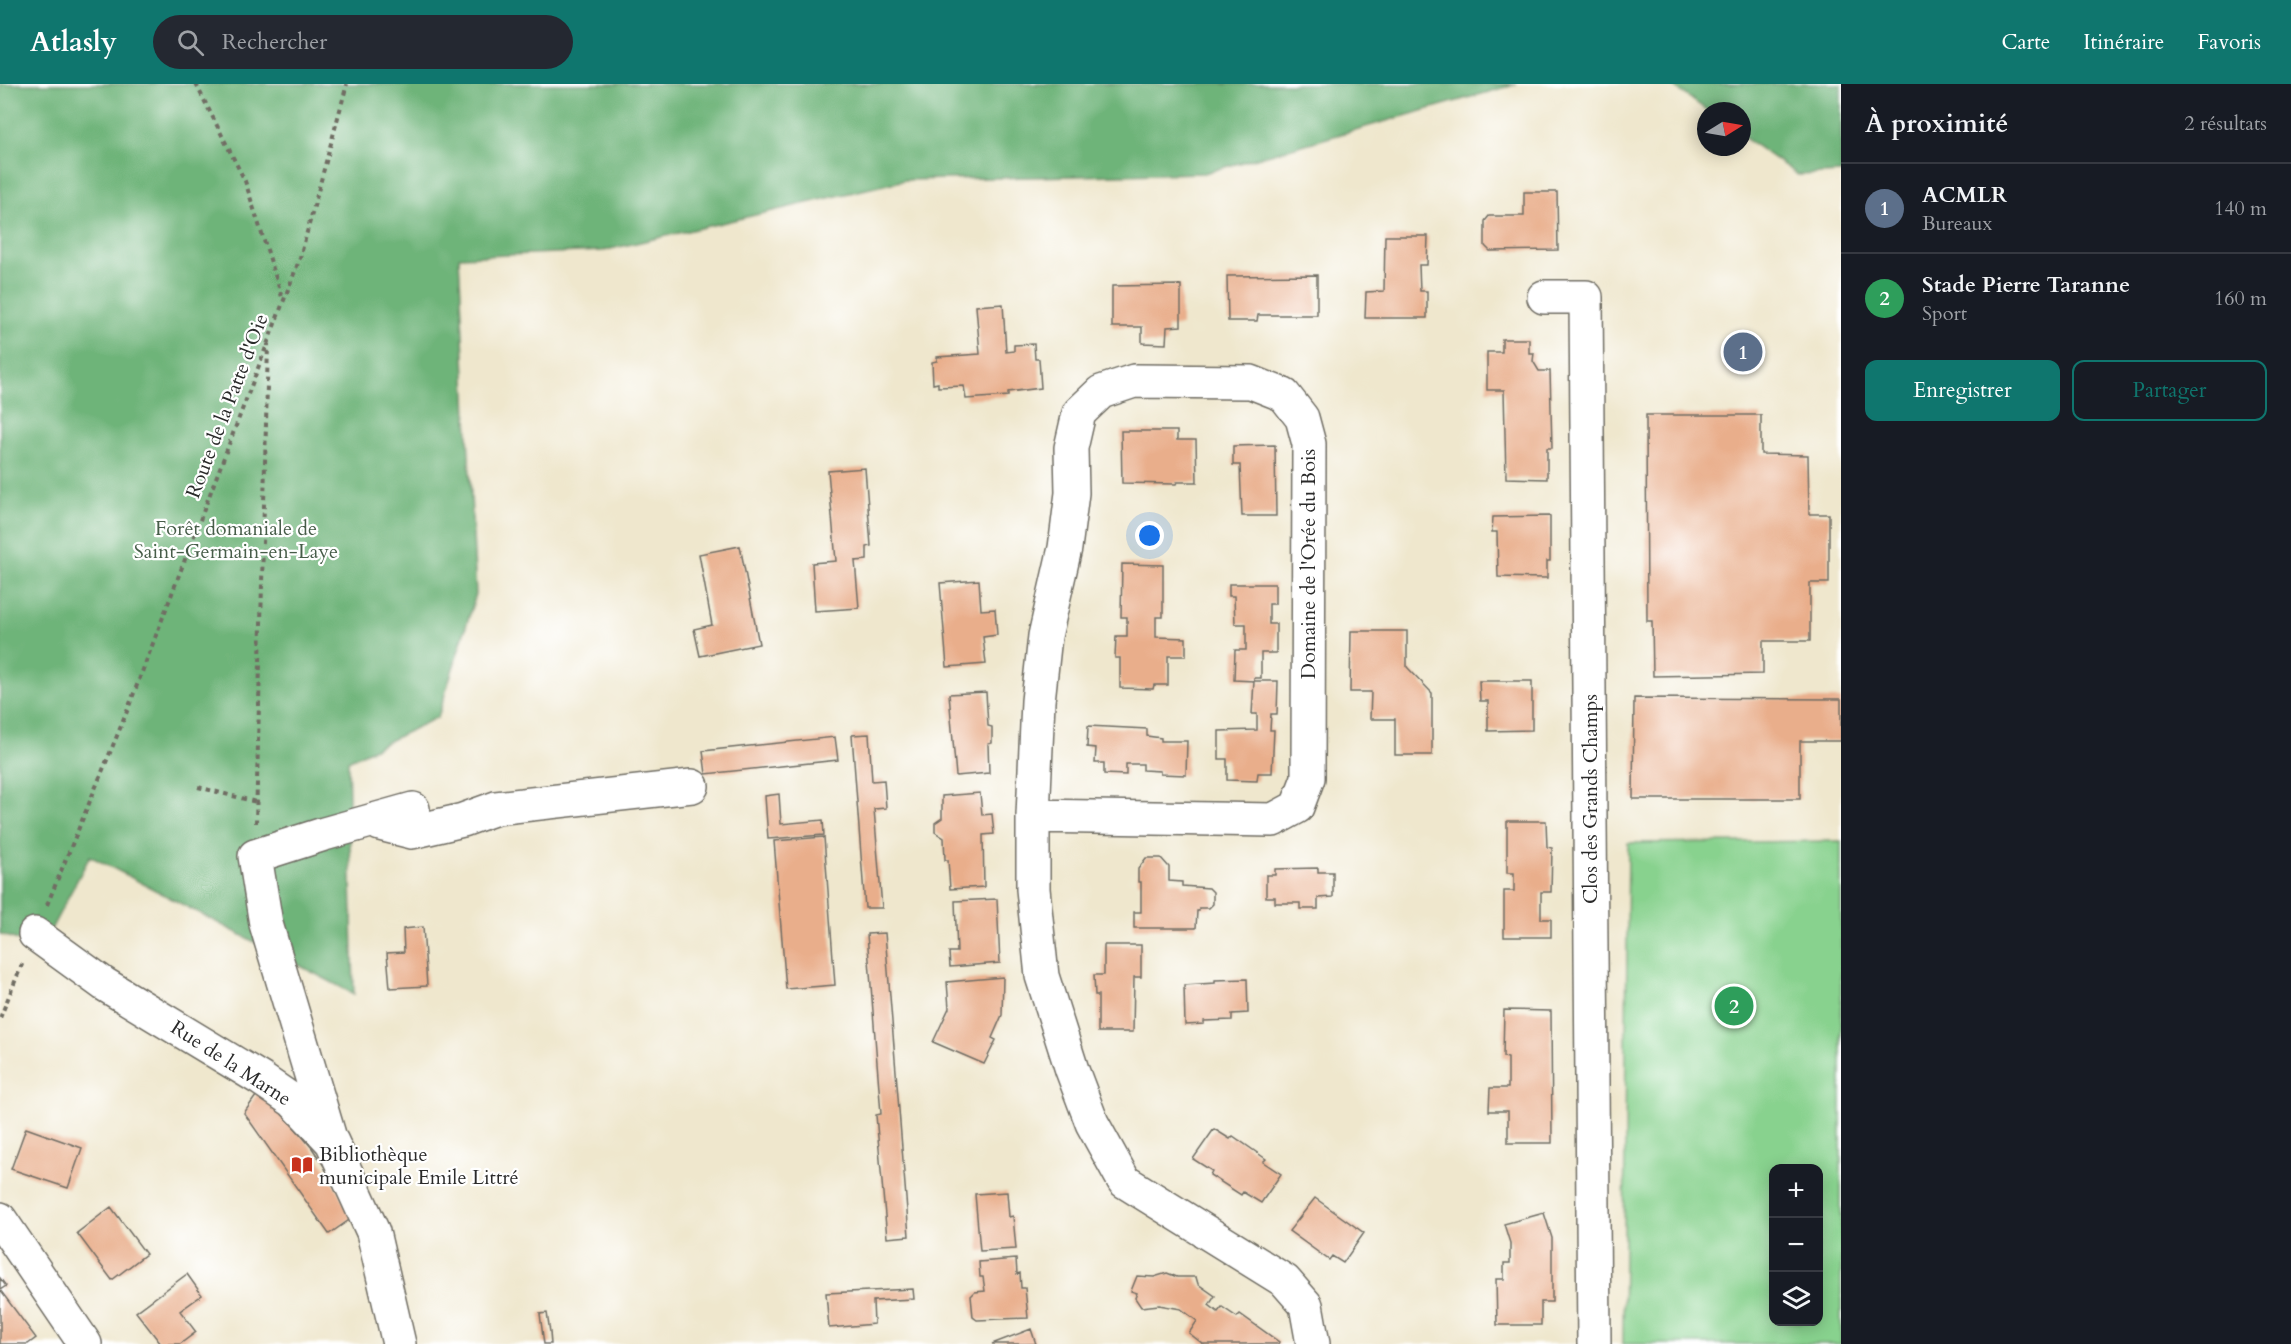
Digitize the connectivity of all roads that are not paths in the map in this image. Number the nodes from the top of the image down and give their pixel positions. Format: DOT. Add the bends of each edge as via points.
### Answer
graph roads {
  1 [pos="1544,297"];
  2 [pos="692,786"];
  3 [pos="413,809"];
  4 [pos="1033,816"];
  5 [pos="369,821"];
  6 [pos="35,934"];
  7 [pos="332,1142"];
  8 [pos="0,1219"];
  9 [pos="85,1344"];
  10 [pos="399,1344"];
  11 [pos="1313,1344"];
  12 [pos="1594,1344"];
  1 -- 12 [label="street, Clos des Grands Champs" via="1586,297"];
  2 -- 5 [label="street" via="496,808 412,832"];
  3 -- 5 [label="street"];
  4 -- 4 [label="street, Domaine de l'Orée du Bois" via="1045,636 1065,548 1072,493 1071,448 1079,413 1101,392 1134,381 1251,382 1284,394 1302,418 1309,444 1308,778 1297,807 1273,820"];
  4 -- 11 [label="street, Domaine de l'Orée du Bois" via="1033,889 1042,976 1092,1123 1124,1181 1284,1281 1306,1305"];
  5 -- 7 [label="street" via="255,856 266,924"];
  6 -- 7 [label="street, Rue de la Marne" via="104,984 293,1101"];
  7 -- 10 [label="street, Rue de la Marne" via="373,1232"];
  8 -- 9 [label="street"];
}
